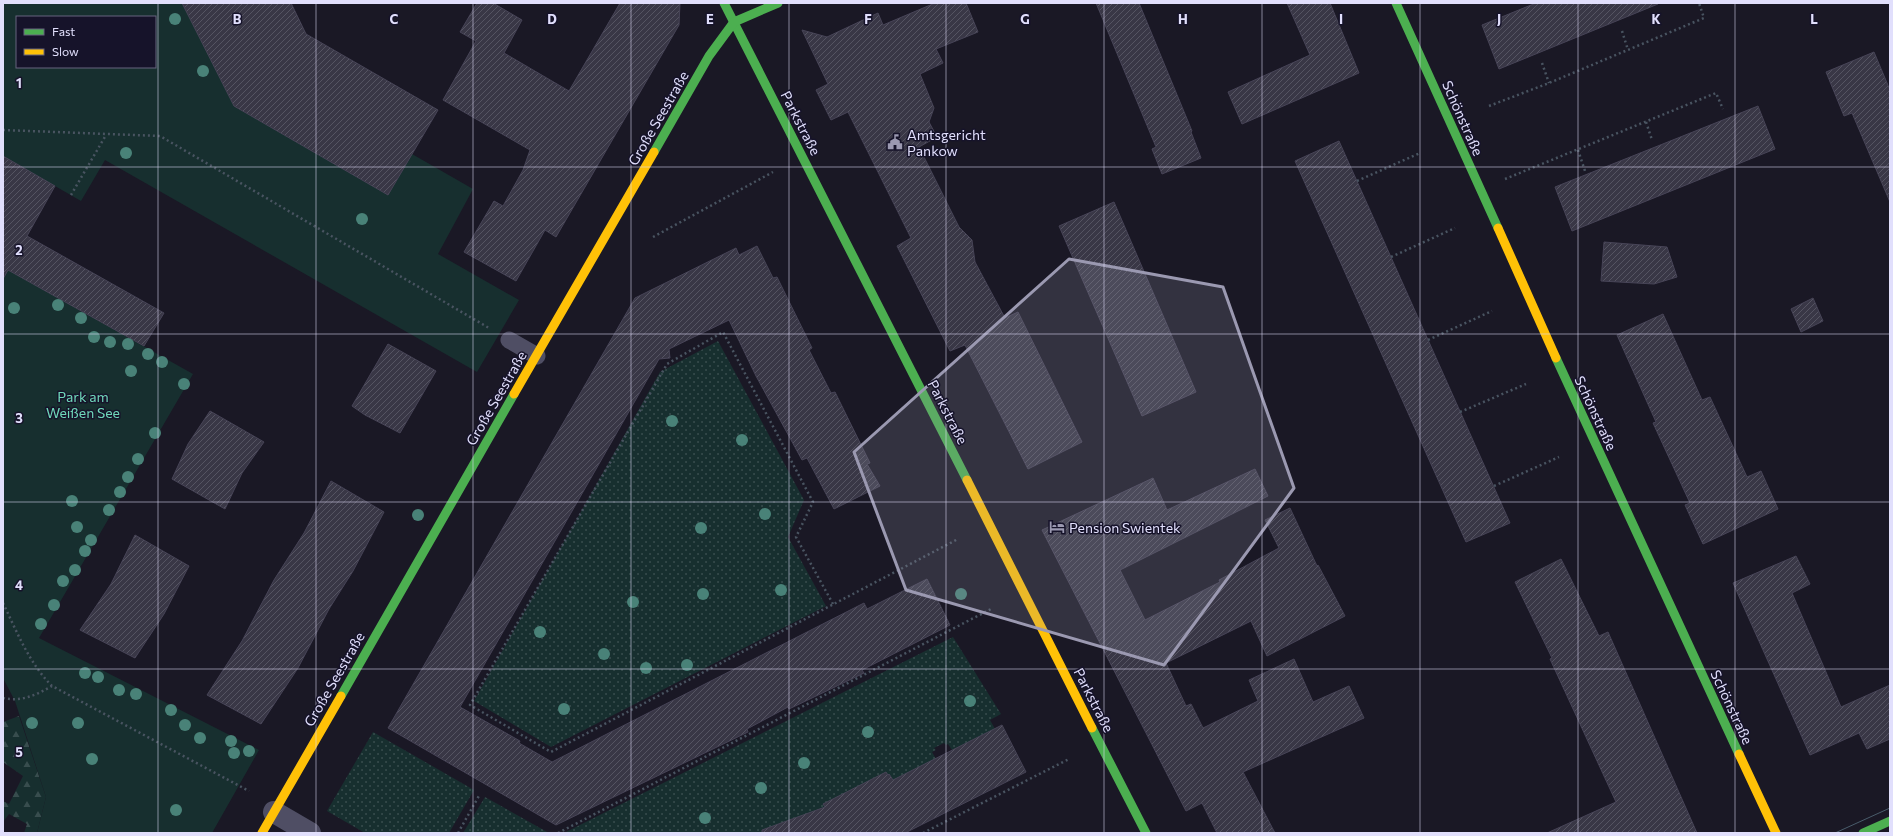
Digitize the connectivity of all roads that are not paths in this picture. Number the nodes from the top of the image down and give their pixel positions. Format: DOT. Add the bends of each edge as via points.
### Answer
graph roads {
  1 [pos="724,3"];
  2 [pos="778,3"];
  3 [pos="1396,3"];
  4 [pos="734,22"];
  5 [pos="509,340"];
  6 [pos="537,356"];
  7 [pos="274,812"];
  8 [pos="1890,821"];
  9 [pos="262,833"];
  10 [pos="310,833"];
  11 [pos="1146,833"];
  12 [pos="1776,833"];
  13 [pos="1863,833"];
  1 -- 4 [label="street, Parkstraße"];
  2 -- 4 [label="street"];
  3 -- 12 [label="street, Schönstraße" via="1631,523"];
  4 -- 6 [label="street, Große Seestraße" via="709,56"];
  4 -- 11 [label="street, Parkstraße"];
  5 -- 6 [label="lane"];
  6 -- 7 [label="street, Große Seestraße"];
  7 -- 9 [label="street, Große Seestraße"];
  7 -- 10 [label="street"];
  8 -- 13 [label="street"];
}
